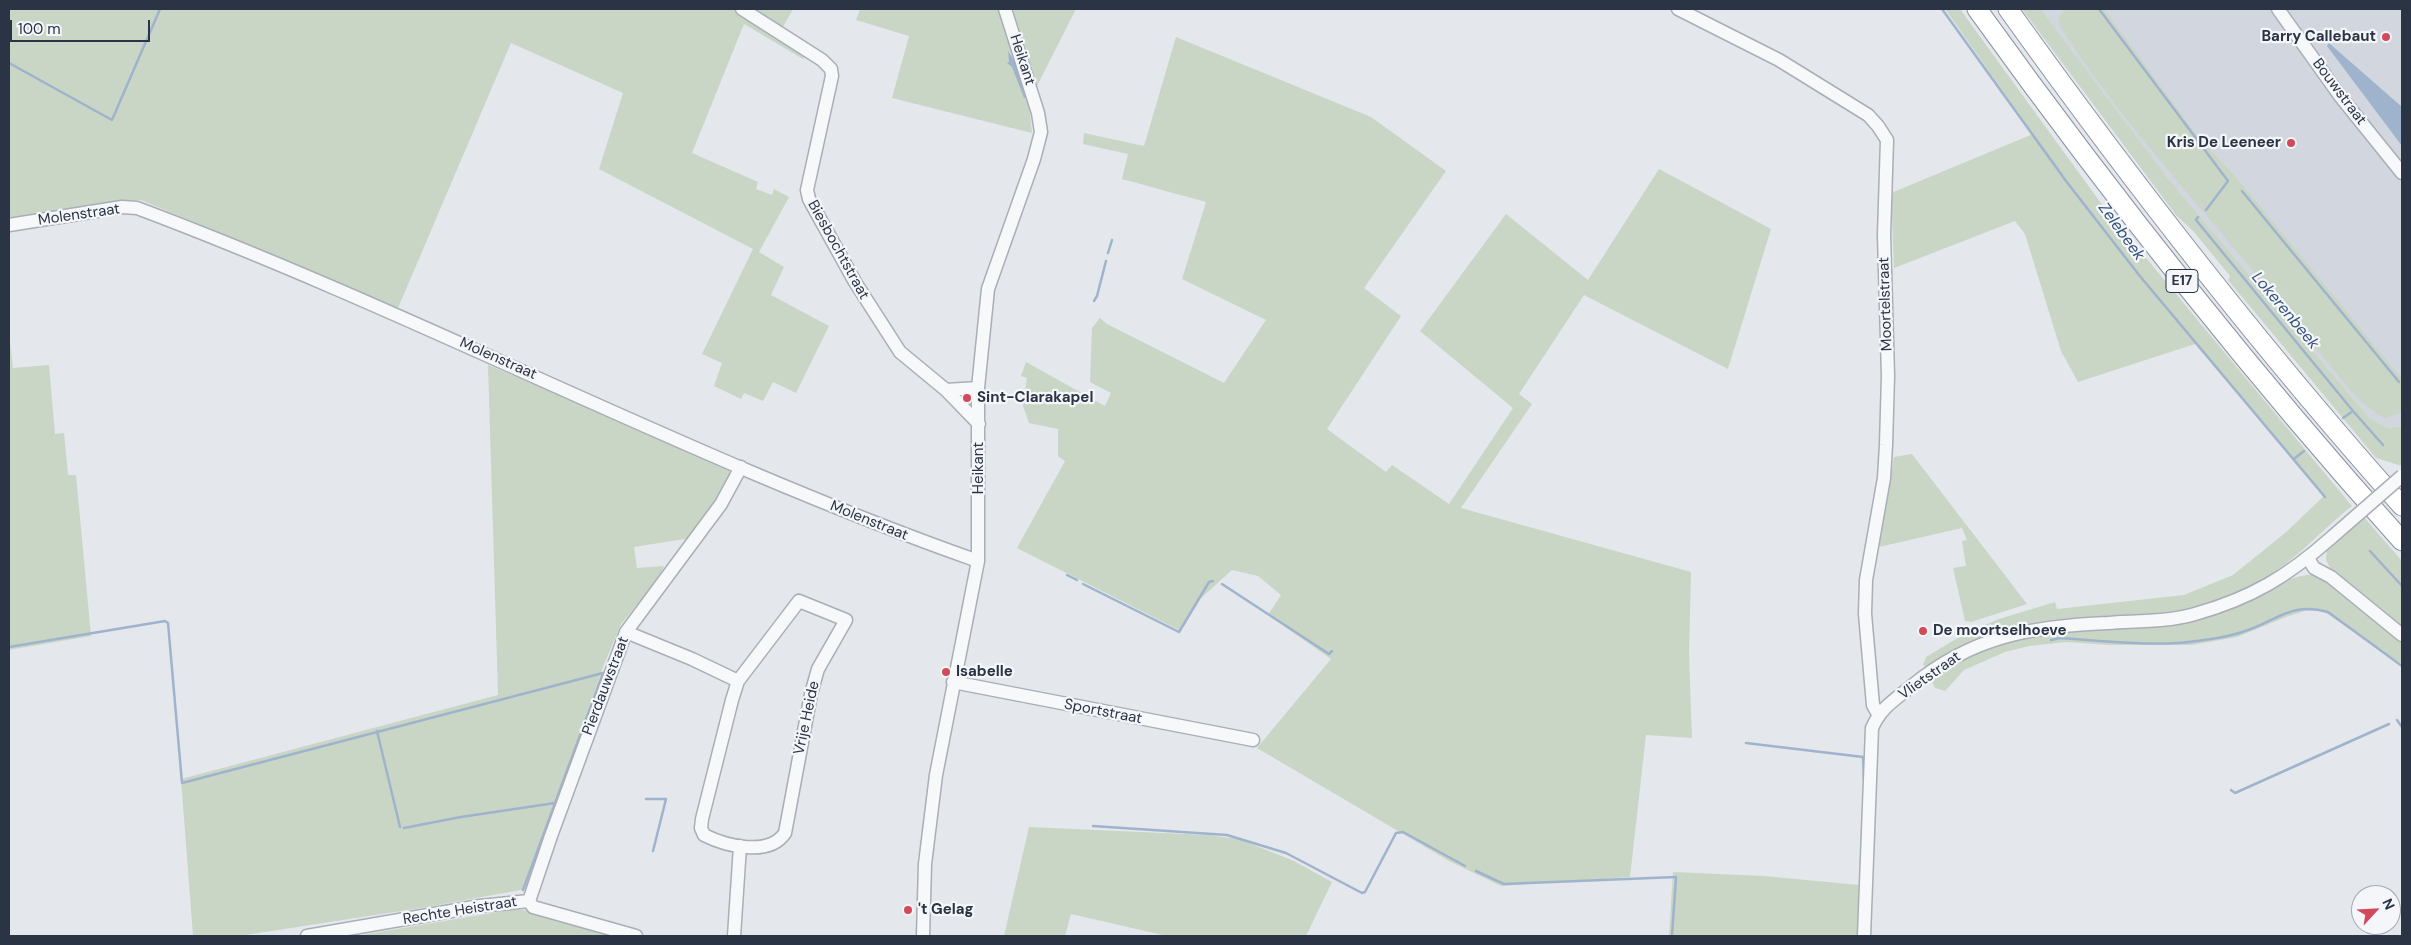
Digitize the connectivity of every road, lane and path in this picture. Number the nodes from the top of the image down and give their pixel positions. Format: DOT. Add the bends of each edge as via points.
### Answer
graph roads {
  1 [pos="742,9"];
  2 [pos="1005,9"];
  3 [pos="1678,9"];
  4 [pos="1977,9"];
  5 [pos="2008,9"];
  6 [pos="2278,9"];
  7 [pos="2402,174"];
  8 [pos="9,225"];
  9 [pos="978,388"];
  10 [pos="946,390"];
  11 [pos="979,424"];
  12 [pos="741,467"];
  13 [pos="2402,476"];
  14 [pos="2402,506"];
  15 [pos="2402,541"];
  16 [pos="2308,558"];
  17 [pos="978,561"];
  18 [pos="626,632"];
  19 [pos="2402,635"];
  20 [pos="738,681"];
  21 [pos="953,682"];
  22 [pos="1878,714"];
  23 [pos="1253,740"];
  24 [pos="740,846"];
  25 [pos="530,901"];
  26 [pos="306,936"];
  27 [pos="636,936"];
  28 [pos="734,936"];
  29 [pos="923,936"];
  30 [pos="1864,936"];
  1 -- 10 [label="street, Biesbochtstraat" via="831,68 829,95 807,190 809,199 854,282 900,352"];
  2 -- 9 [label="street, Heikant" via="1041,132 988,289"];
  3 -- 22 [label="street, Moortelstraat" via="1779,60 1868,115 1887,140 1884,235 1888,376 1886,446 1864,614 1873,705"];
  4 -- 15 [label="highway, E17" via="2110,190 2221,331"];
  5 -- 14 [label="highway, E17" via="2129,176 2240,316"];
  6 -- 7 [label="street, Bouwstraat" via="2340,96"];
  8 -- 12 [label="street, Molenstraat" via="122,207 137,208 363,300"];
  9 -- 10 [label="street"];
  9 -- 11 [label="street, Heikant"];
  10 -- 11 [label="street, Biesbochtstraat"];
  11 -- 17 [label="street, Heikant"];
  12 -- 17 [label="street, Molenstraat" via="888,529"];
  12 -- 18 [label="street, Pierdauwstraat" via="721,504"];
  13 -- 16 [label="street, Vlietstraat, bridge"];
  16 -- 19 [label="street" via="2314,568 2331,577"];
  16 -- 22 [label="street, Vlietstraat" via="2249,596 2193,615 2050,626 2007,634 1942,664"];
  17 -- 21 [label="street, Heikant"];
  18 -- 20 [label="street"];
  18 -- 25 [label="street, Pierdauwstraat"];
  20 -- 24 [label="street, Vrije Heide" via="701,828 704,835 718,842"];
  20 -- 24 [label="street, Vrije Heide" via="799,601 846,620 818,669 785,833 779,842 767,846"];
  21 -- 23 [label="street, Sportstraat"];
  21 -- 29 [label="street, Heikant" via="927,840"];
  22 -- 30 [label="street" via="1872,728"];
  24 -- 28 [label="street"];
  25 -- 26 [label="street, Rechte Heistraat"];
  25 -- 27 [label="street, Rechte Heistraat" via="533,907"];
}
